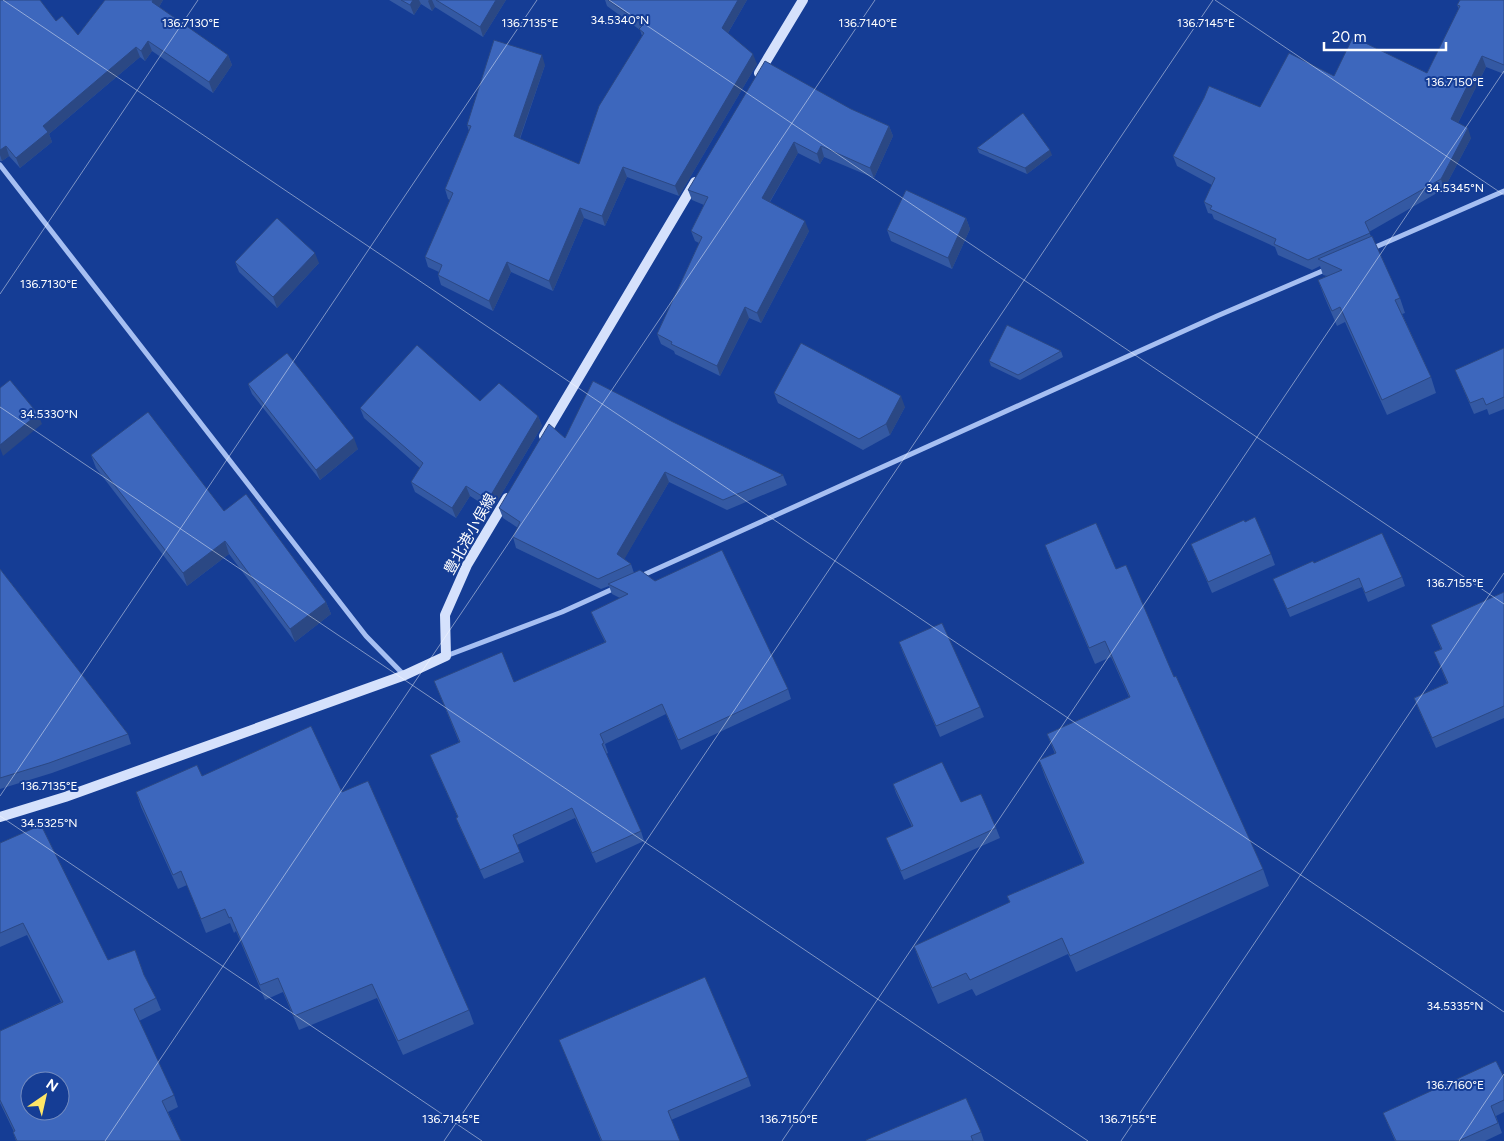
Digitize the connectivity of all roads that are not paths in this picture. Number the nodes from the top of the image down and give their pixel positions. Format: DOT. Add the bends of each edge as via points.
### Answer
graph roads {
  1 [pos="803,0"];
  2 [pos="752,86"];
  3 [pos="0,165"];
  4 [pos="701,171"];
  5 [pos="1504,191"];
  6 [pos="1369,250"];
  7 [pos="1333,266"];
  8 [pos="538,445"];
  9 [pos="513,488"];
  10 [pos="634,580"];
  11 [pos="625,584"];
  12 [pos="446,656"];
  13 [pos="405,675"];
  14 [pos="0,817"];
  1 -- 2 [label="main road"];
  3 -- 13 [label="street" via="366,636"];
  4 -- 8 [label="main road"];
  5 -- 6 [label="street"];
  7 -- 10 [label="street"];
  9 -- 12 [label="main road, 豊北港小俣線" via="467,565 445,615"];
  11 -- 12 [label="street"];
  12 -- 13 [label="main road"];
  13 -- 14 [label="main road" via="65,798"];
}
